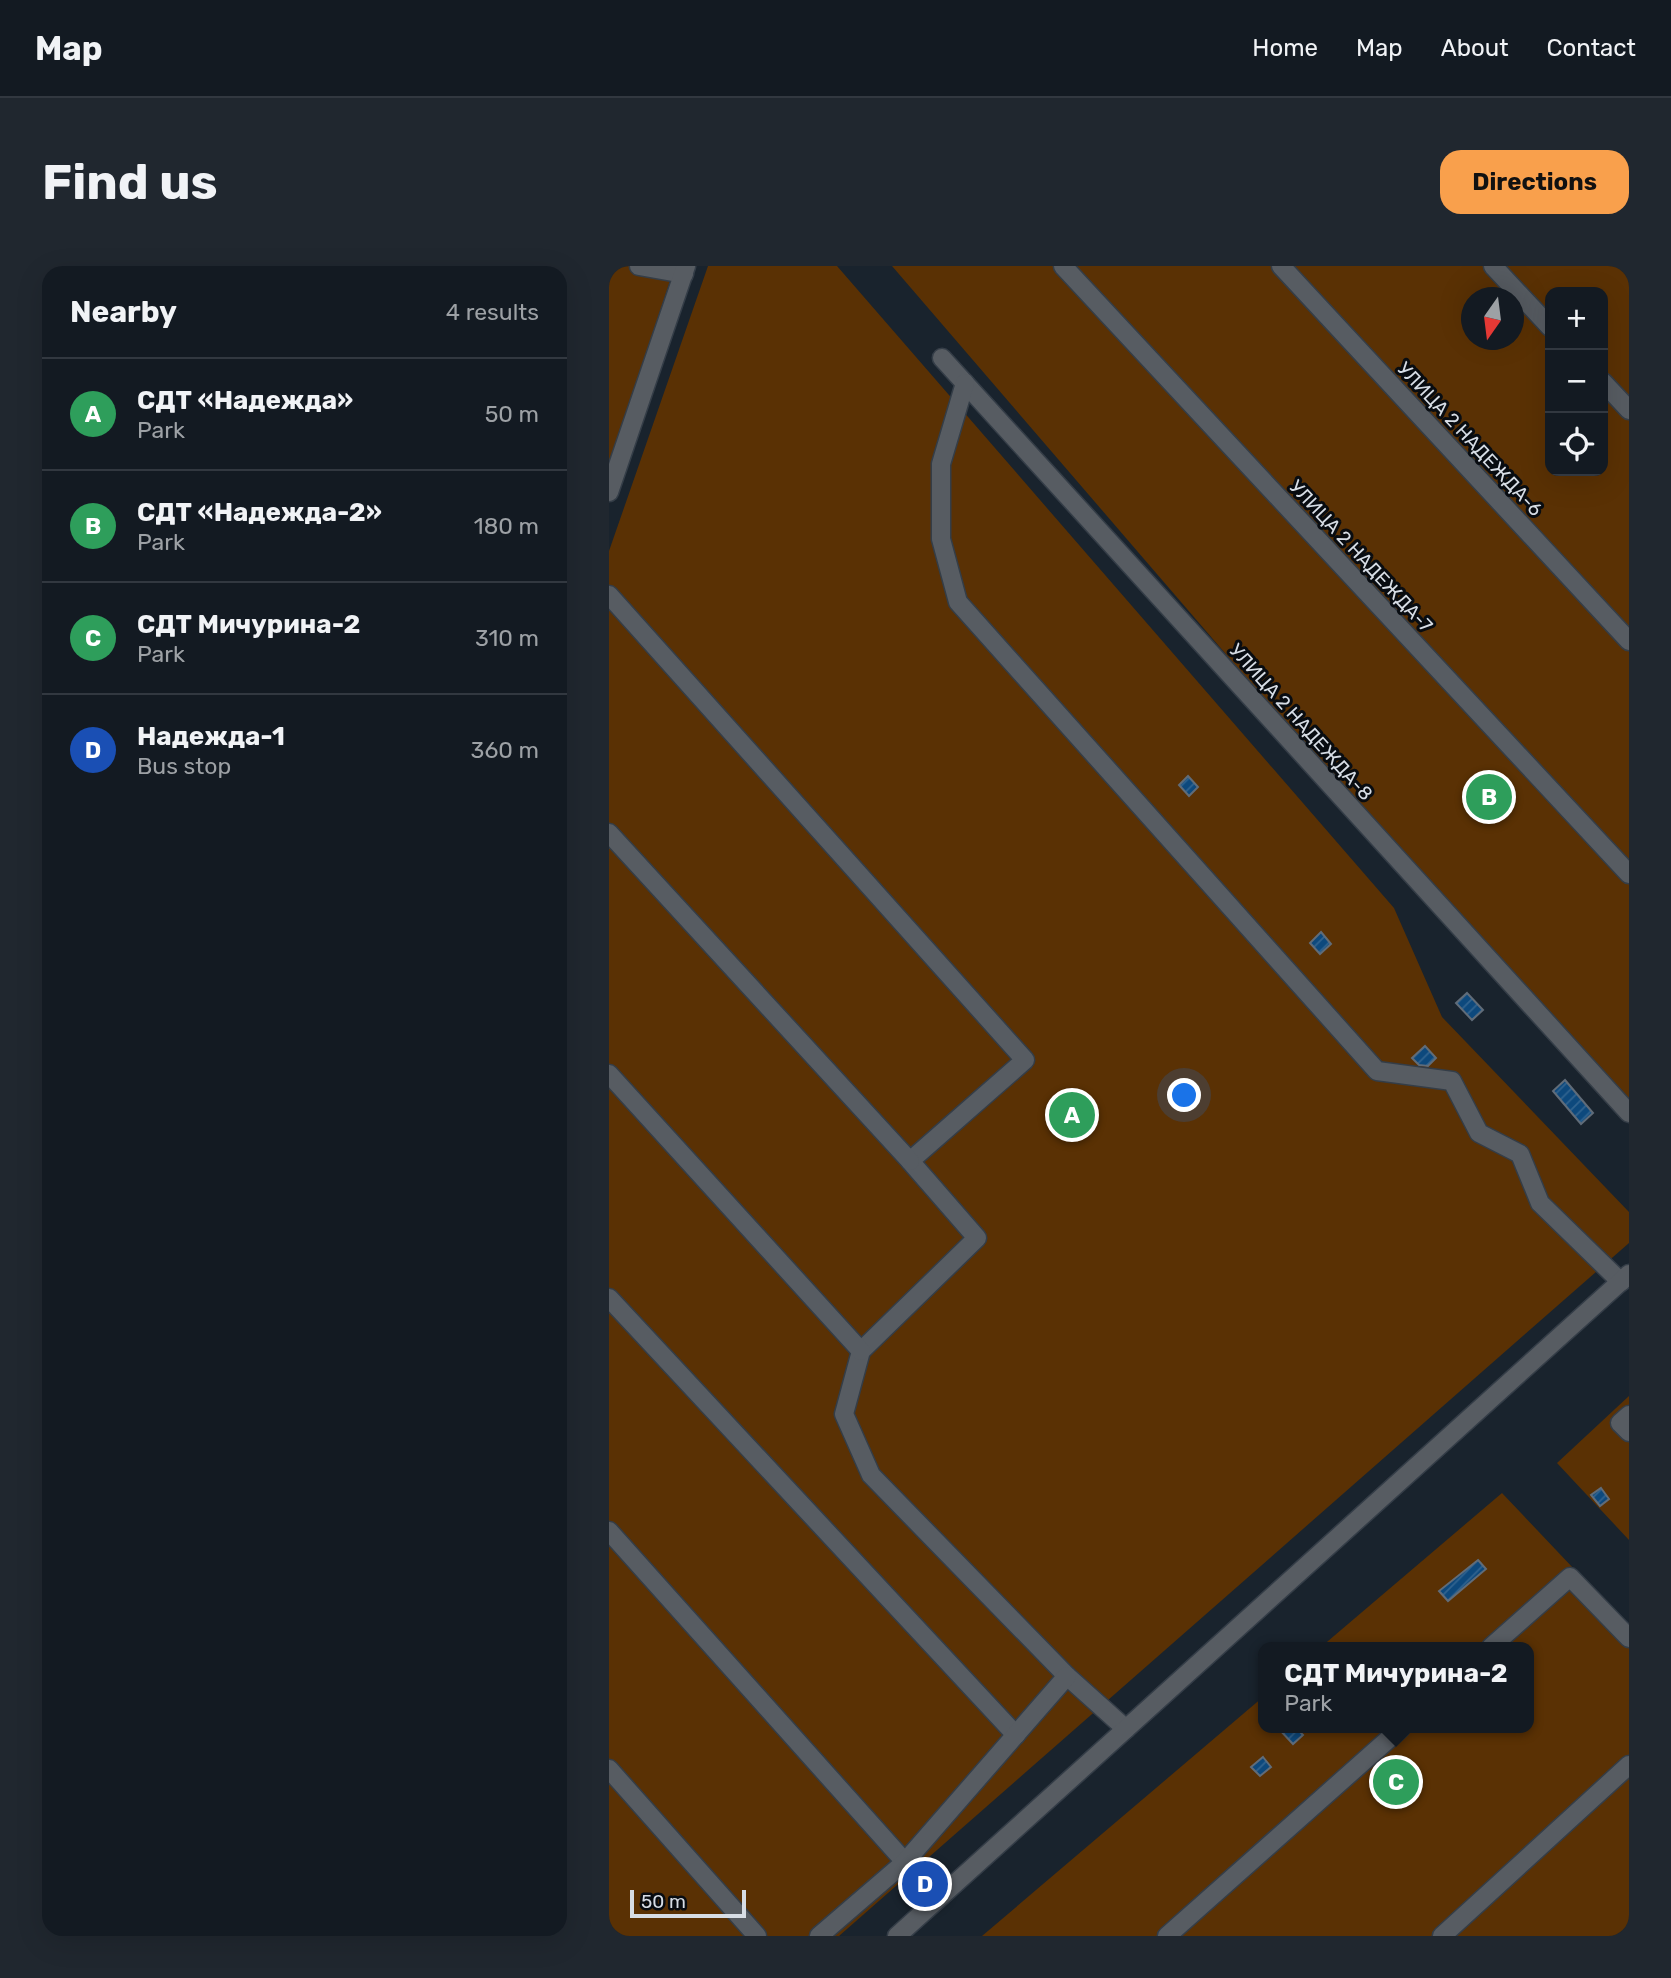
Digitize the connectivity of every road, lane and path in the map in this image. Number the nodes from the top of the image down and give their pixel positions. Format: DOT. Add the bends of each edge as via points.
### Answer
graph roads {
  1 [pos="639,266"];
  2 [pos="1063,266"];
  3 [pos="1280,266"];
  4 [pos="1493,266"];
  5 [pos="685,270"];
  6 [pos="1545,322"];
  7 [pos="942,358"];
  8 [pos="965,383"];
  9 [pos="1608,387"];
  10 [pos="1629,410"];
  11 [pos="613,467"];
  12 [pos="609,492"];
  13 [pos="609,595"];
  14 [pos="1629,641"];
  15 [pos="609,833"];
  16 [pos="1629,874"];
  17 [pos="609,1074"];
  18 [pos="1629,1113"];
  19 [pos="910,1161"];
  20 [pos="1625,1278"];
  21 [pos="609,1298"];
  22 [pos="861,1351"];
  23 [pos="1629,1415"];
  24 [pos="1629,1432"];
  25 [pos="609,1531"];
  26 [pos="1629,1639"];
  27 [pos="1497,1642"];
  28 [pos="1067,1676"];
  29 [pos="1126,1729"];
  30 [pos="1395,1733"];
  31 [pos="1016,1735"];
  32 [pos="1629,1765"];
  33 [pos="609,1769"];
  34 [pos="905,1862"];
  35 [pos="757,1936"];
  36 [pos="819,1936"];
  37 [pos="897,1936"];
  38 [pos="1167,1936"];
  39 [pos="1442,1936"];
  1 -- 5 [label="street"];
  2 -- 16 [label="street, УЛИЦА 2 НАДЕЖДА-7"];
  3 -- 14 [label="street, УЛИЦА 2 НАДЕЖДА-6"];
  4 -- 6 [label="street"];
  5 -- 11 [label="street"];
  7 -- 8 [label="street, УЛИЦА 2 НАДЕЖДА-8"];
  8 -- 18 [label="street, УЛИЦА 2 НАДЕЖДА-8"];
  8 -- 20 [label="street" via="941,464 941,539 958,603 1377,1071 1452,1081 1479,1133 1520,1154 1540,1203"];
  9 -- 10 [label="street"];
  11 -- 12 [label="street"];
  13 -- 19 [label="street" via="1025,1060"];
  15 -- 19 [label="street"];
  17 -- 22 [label="street"];
  19 -- 22 [label="street" via="977,1238"];
  20 -- 29 [label="street"];
  21 -- 31 [label="street"];
  22 -- 28 [label="street" via="844,1414 871,1475"];
  23 -- 24 [label="street" via="1620,1423"];
  25 -- 34 [label="street"];
  26 -- 27 [label="street" via="1570,1577"];
  28 -- 29 [label="street"];
  28 -- 31 [label="street"];
  29 -- 37 [label="street"];
  30 -- 38 [label="street"];
  31 -- 34 [label="street"];
  32 -- 39 [label="street"];
  33 -- 35 [label="street"];
  34 -- 36 [label="street"];
}
